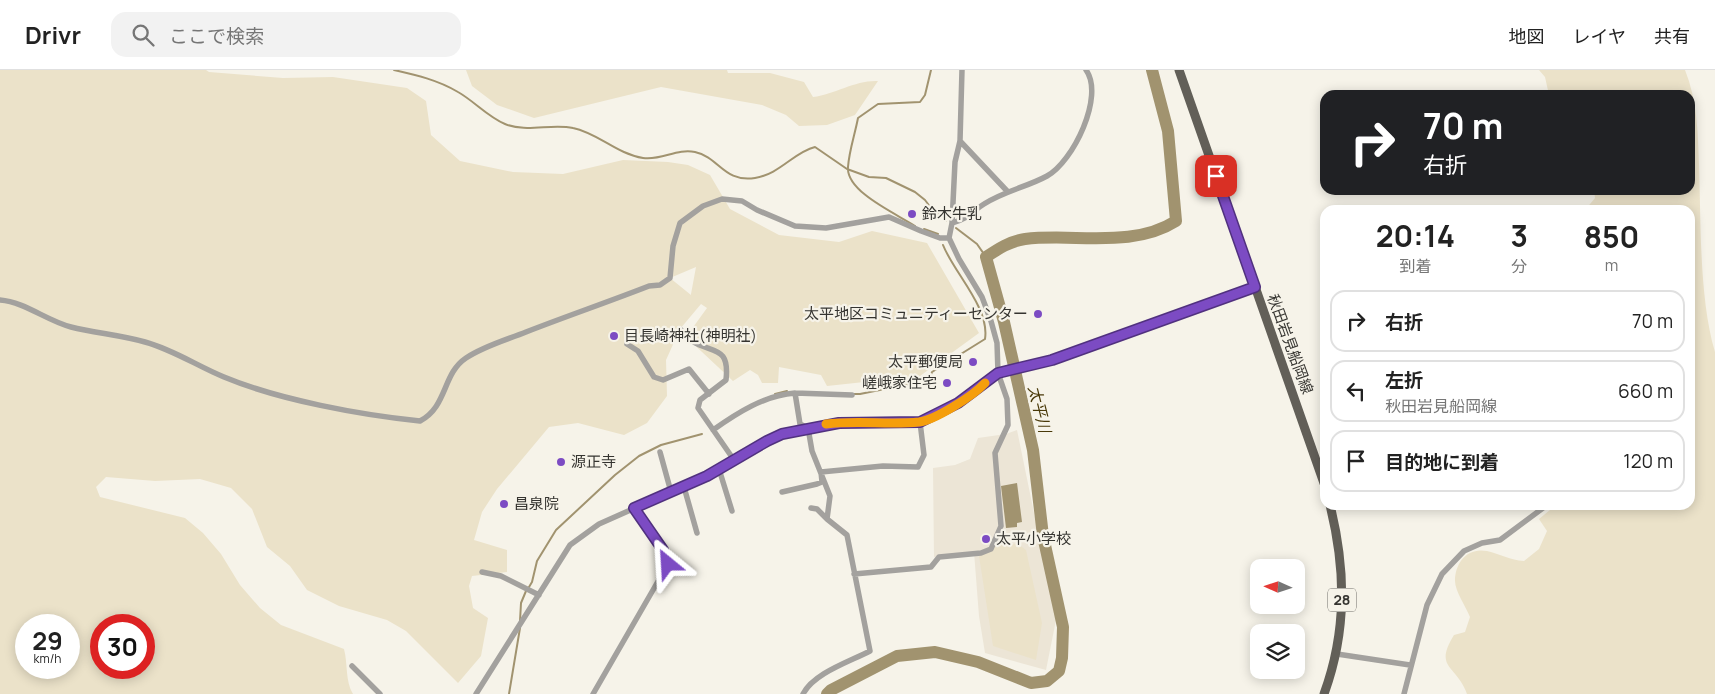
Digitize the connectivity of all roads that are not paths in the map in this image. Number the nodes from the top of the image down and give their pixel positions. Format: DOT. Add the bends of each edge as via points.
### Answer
graph roads {
  1 [pos="962,70"];
  2 [pos="1086,70"];
  3 [pos="1179,70"];
  4 [pos="960,141"];
  5 [pos="1008,192"];
  6 [pos="952,223"];
  7 [pos="949,238"];
  8 [pos="1255,287"];
  9 [pos="0,300"];
  10 [pos="680,329"];
  11 [pos="627,344"];
  12 [pos="1000,372"];
  13 [pos="795,393"];
  14 [pos="709,394"];
  15 [pos="852,395"];
  16 [pos="920,422"];
  17 [pos="808,428"];
  18 [pos="713,430"];
  19 [pos="660,452"];
  20 [pos="734,460"];
  21 [pos="719,469"];
  22 [pos="821,472"];
  23 [pos="1320,472"];
  24 [pos="684,487"];
  25 [pos="671,492"];
  26 [pos="782,492"];
  27 [pos="634,508"];
  28 [pos="811,508"];
  29 [pos="1331,510"];
  30 [pos="1540,510"];
  31 [pos="732,511"];
  32 [pos="827,519"];
  33 [pos="697,534"];
  34 [pos="482,572"];
  35 [pos="854,574"];
  36 [pos="539,595"];
  37 [pos="1337,654"];
  38 [pos="1410,665"];
  39 [pos="352,666"];
  40 [pos="380,694"];
  41 [pos="476,694"];
  42 [pos="593,694"];
  43 [pos="803,694"];
  44 [pos="1324,694"];
  45 [pos="1404,694"];
  1 -- 4 [label="street"];
  2 -- 5 [label="street" via="1093,86 1091,103 1070,155 1047,176"];
  3 -- 8 [label="main road, 秋田岩見船岡線"];
  4 -- 5 [label="street"];
  4 -- 6 [label="street" via="955,162"];
  5 -- 6 [label="street" via="983,204 965,220"];
  6 -- 7 [label="street"];
  7 -- 9 [label="street" via="921,232 889,217 834,227 796,226 742,201 722,199 703,206 680,223 673,246 670,278 487,347 466,358 456,366 433,412 420,421 340,409 269,392 225,377 146,342 71,327"];
  7 -- 12 [label="street" via="992,321 998,343"];
  8 -- 12 [label="street" via="1030,367"];
  8 -- 23 [label="main road, 秋田岩見船岡線"];
  10 -- 14 [label="street" via="693,342 721,352 724,357 726,380"];
  11 -- 14 [label="street" via="638,351 654,377 663,380 689,369"];
  12 -- 16 [label="street" via="958,403"];
  12 -- 35 [label="street" via="1007,399 1008,425 995,454 1001,526 991,549 940,557 932,567"];
  13 -- 15 [label="street"];
  13 -- 17 [label="street" via="800,424"];
  13 -- 18 [label="street" via="751,407"];
  14 -- 18 [label="street" via="700,400 698,408"];
  16 -- 17 [label="street" via="851,422"];
  16 -- 22 [label="street" via="924,455 918,467 883,466"];
  17 -- 20 [label="street" via="767,441"];
  17 -- 22 [label="street" via="812,451"];
  18 -- 20 [label="street"];
  19 -- 25 [label="street"];
  20 -- 21 [label="street"];
  21 -- 24 [label="street"];
  21 -- 31 [label="street"];
  22 -- 26 [label="street" via="822,482"];
  22 -- 32 [label="street" via="830,496"];
  24 -- 25 [label="street"];
  24 -- 33 [label="street"];
  25 -- 27 [label="street"];
  27 -- 36 [label="street" via="599,524 570,545"];
  27 -- 42 [label="street" via="663,550 668,564"];
  28 -- 32 [label="street" via="817,509"];
  29 -- 37 [label="main road, 28" via="1338,538 1342,603"];
  30 -- 38 [label="street" via="1500,540 1464,550 1442,574 1427,605"];
  32 -- 35 [label="street" via="846,535"];
  34 -- 36 [label="street" via="502,576"];
  35 -- 43 [label="street" via="870,651 825,674"];
  36 -- 41 [label="street"];
  37 -- 38 [label="street"];
  37 -- 44 [label="main road, 28"];
  38 -- 45 [label="street"];
  39 -- 40 [label="street"];
}
